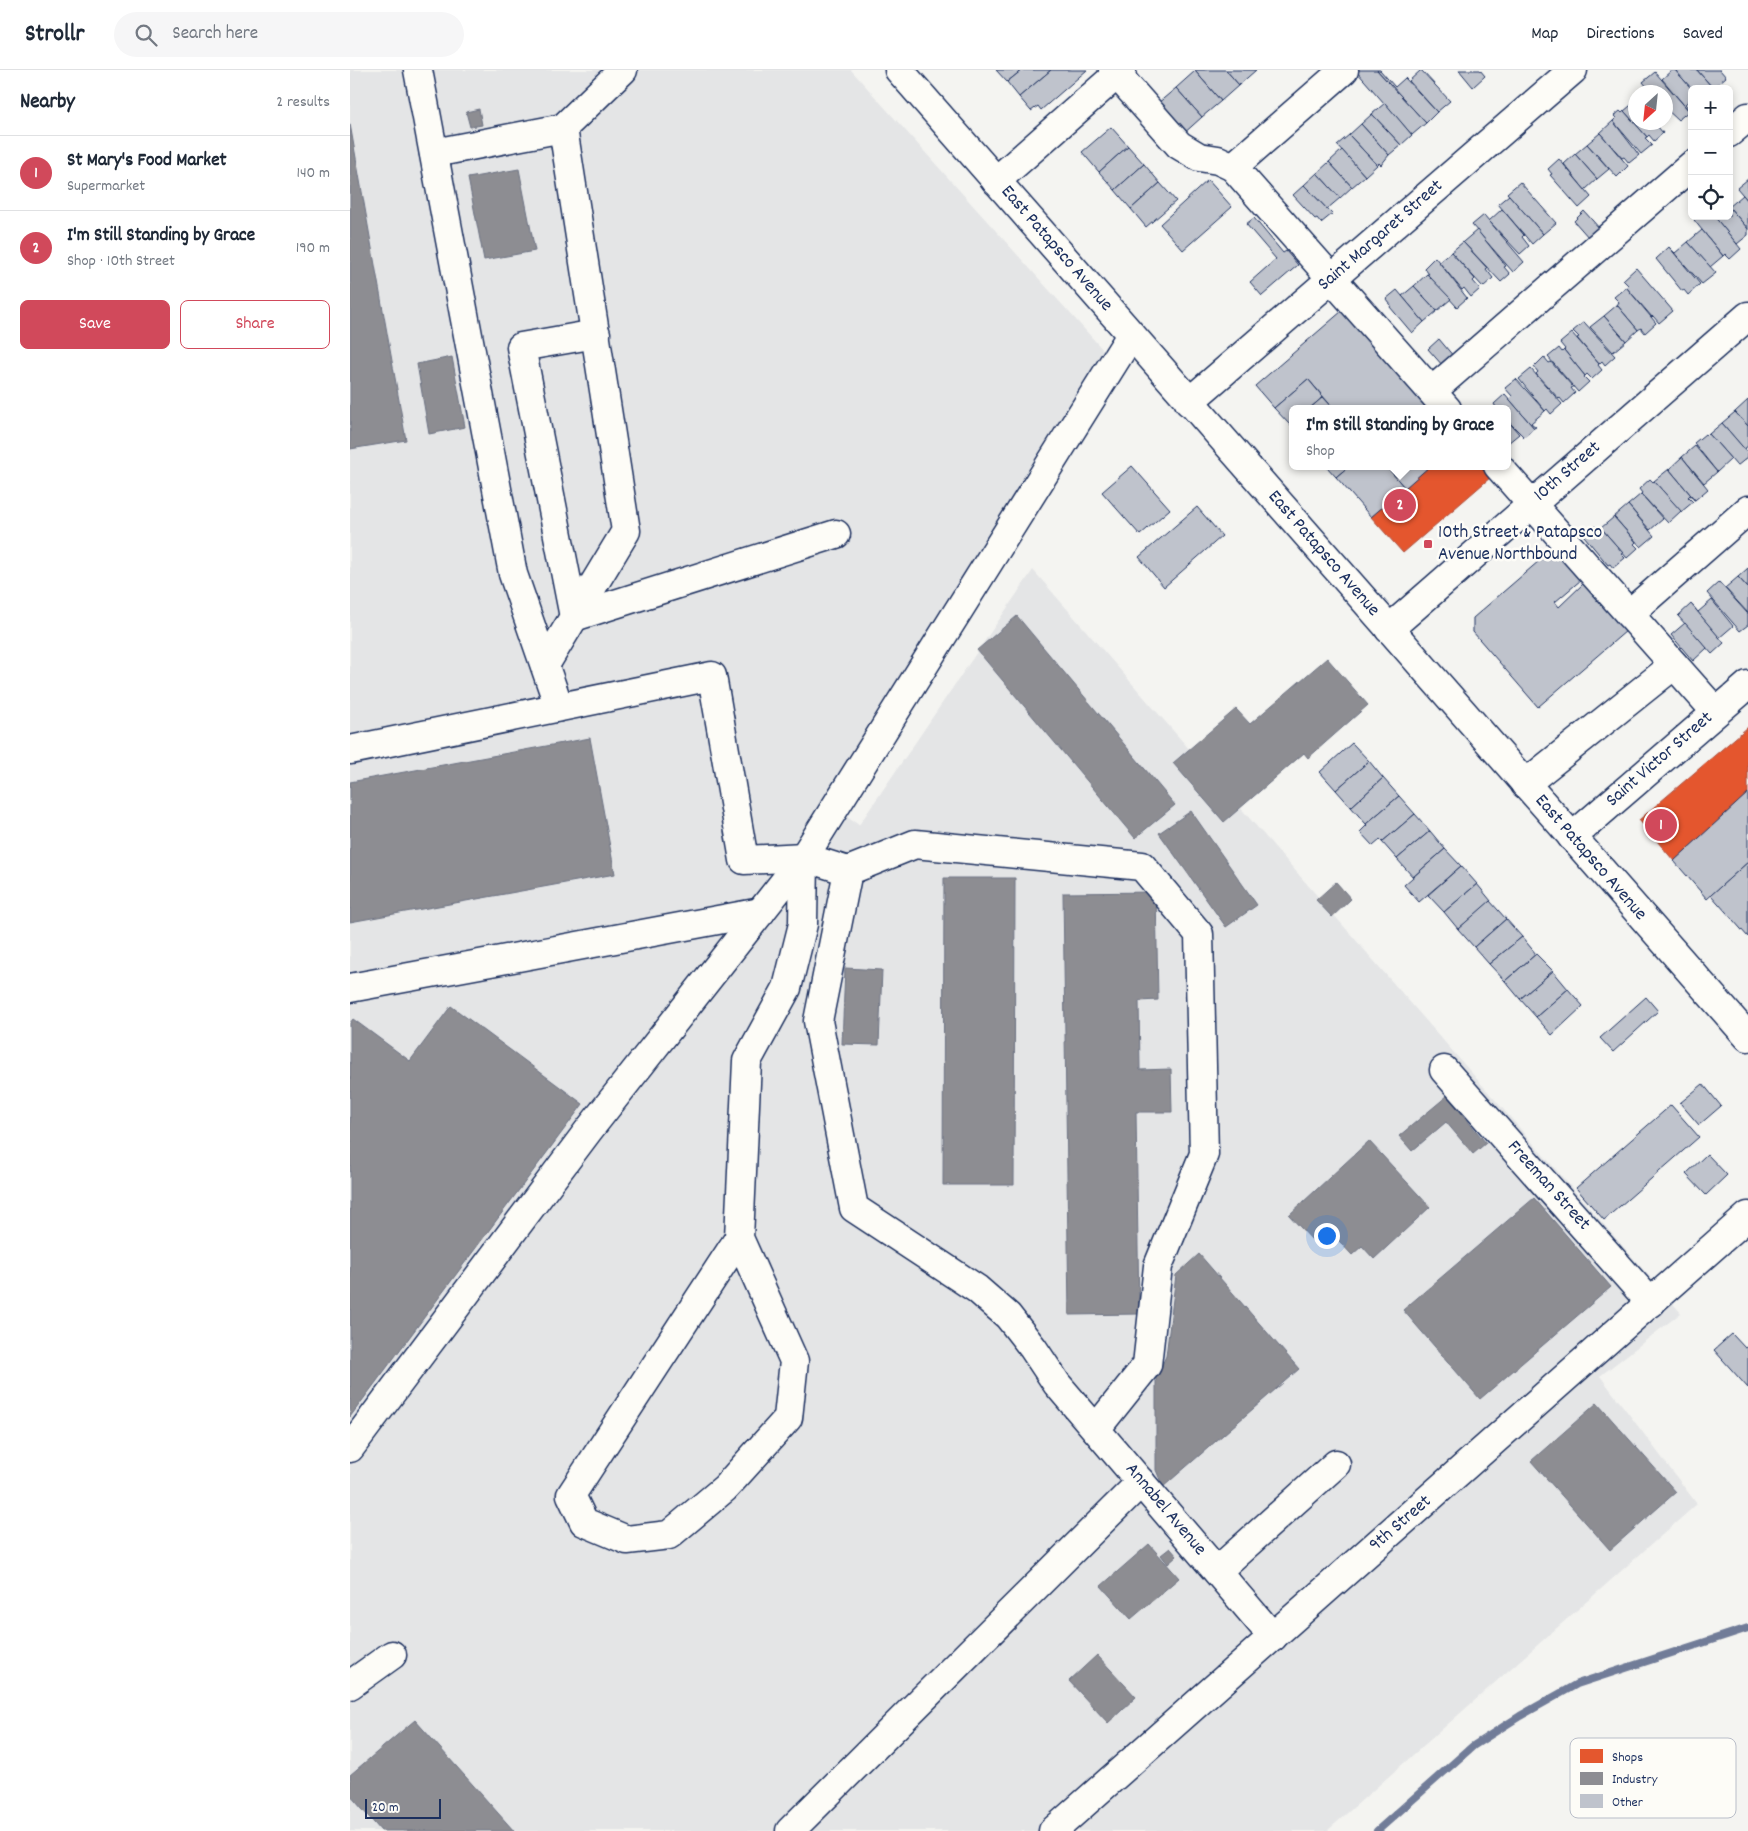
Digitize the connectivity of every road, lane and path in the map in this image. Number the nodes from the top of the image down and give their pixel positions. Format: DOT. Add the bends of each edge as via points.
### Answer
graph roads {
  1 [pos="418,70"];
  2 [pos="623,70"];
  3 [pos="899,70"];
  4 [pos="1344,70"];
  5 [pos="1573,70"];
  6 [pos="1117,72"];
  7 [pos="1748,116"];
  8 [pos="563,128"];
  9 [pos="1732,130"];
  10 [pos="434,153"];
  11 [pos="1233,167"];
  12 [pos="1688,169"];
  13 [pos="996,180"];
  14 [pos="1332,278"];
  15 [pos="1748,316"];
  16 [pos="596,334"];
  17 [pos="1131,335"];
  18 [pos="1439,400"];
  19 [pos="1189,402"];
  20 [pos="1502,470"];
  21 [pos="1532,504"];
  22 [pos="1748,510"];
  23 [pos="836,534"];
  24 [pos="1629,614"];
  25 [pos="574,617"];
  26 [pos="1389,629"];
  27 [pos="544,665"];
  28 [pos="1674,665"];
  29 [pos="1748,684"];
  30 [pos="560,707"];
  31 [pos="1716,712"];
  32 [pos="350,750"];
  33 [pos="1525,784"];
  34 [pos="1572,837"];
  35 [pos="804,857"];
  36 [pos="848,870"];
  37 [pos="761,912"];
  38 [pos="350,988"];
  39 [pos="1748,1037"];
  40 [pos="1444,1070"];
  41 [pos="1748,1216"];
  42 [pos="739,1238"];
  43 [pos="1651,1303"];
  44 [pos="1096,1429"];
  45 [pos="350,1448"];
  46 [pos="1336,1464"];
  47 [pos="1141,1482"];
  48 [pos="1217,1571"];
  49 [pos="1273,1637"];
  50 [pos="392,1655"];
  51 [pos="350,1685"];
  52 [pos="790,1831"];
  53 [pos="1053,1831"];
  1 -- 10 [label="street"];
  2 -- 8 [label="street"];
  3 -- 13 [label="street, East Patapsco Avenue"];
  4 -- 11 [label="street"];
  5 -- 14 [label="street, Saint Margaret Street"];
  6 -- 11 [label="street" via="1179,145 1200,157"];
  6 -- 13 [label="street"];
  7 -- 9 [label="street"];
  8 -- 10 [label="street"];
  8 -- 16 [label="street"];
  10 -- 27 [label="street" via="513,574"];
  11 -- 14 [label="street"];
  12 -- 18 [label="street"];
  13 -- 17 [label="street, East Patapsco Avenue"];
  14 -- 18 [label="street"];
  14 -- 19 [label="street, Saint Margaret Street"];
  15 -- 21 [label="street, 10th Street"];
  16 -- 25 [label="street" via="626,532"];
  16 -- 25 [label="street" via="521,347"];
  17 -- 19 [label="street, East Patapsco Avenue"];
  17 -- 35 [label="street"];
  19 -- 26 [label="street, East Patapsco Avenue"];
  20 -- 21 [label="street"];
  21 -- 24 [label="street"];
  21 -- 26 [label="street, 10th Street"];
  22 -- 24 [label="street"];
  23 -- 25 [label="street"];
  24 -- 28 [label="street"];
  25 -- 27 [label="street"];
  26 -- 33 [label="street, East Patapsco Avenue"];
  27 -- 30 [label="street"];
  28 -- 31 [label="street"];
  28 -- 33 [label="street"];
  29 -- 31 [label="street, Saint Victor Street"];
  30 -- 32 [label="street"];
  30 -- 35 [label="street" via="712,676 744,860"];
  31 -- 34 [label="street, Saint Victor Street"];
  33 -- 34 [label="street, East Patapsco Avenue"];
  34 -- 39 [label="street, East Patapsco Avenue"];
  35 -- 36 [label="street"];
  35 -- 37 [label="street"];
  35 -- 42 [label="street" via="803,924 787,988 747,1061"];
  36 -- 44 [label="street, Annabel Avenue" via="818,1021 854,1208 977,1289 1008,1316"];
  36 -- 44 [label="street" via="915,844 1142,866 1199,934 1204,1154 1158,1266 1147,1365"];
  37 -- 38 [label="street"];
  37 -- 45 [label="street" via="588,1131"];
  40 -- 43 [label="street, Freeman Street"];
  41 -- 43 [label="street, 9th Street"];
  42 -- 42 [label="street" via="571,1495 584,1522 627,1540 669,1535 725,1488 788,1418 794,1361"];
  43 -- 49 [label="street, 9th Street"];
  44 -- 47 [label="street, Annabel Avenue"];
  46 -- 48 [label="street"];
  47 -- 48 [label="street, Annabel Avenue"];
  47 -- 52 [label="street"];
  48 -- 49 [label="street, Annabel Avenue"];
  49 -- 53 [label="street, 9th Street"];
  50 -- 51 [label="street"];
}
